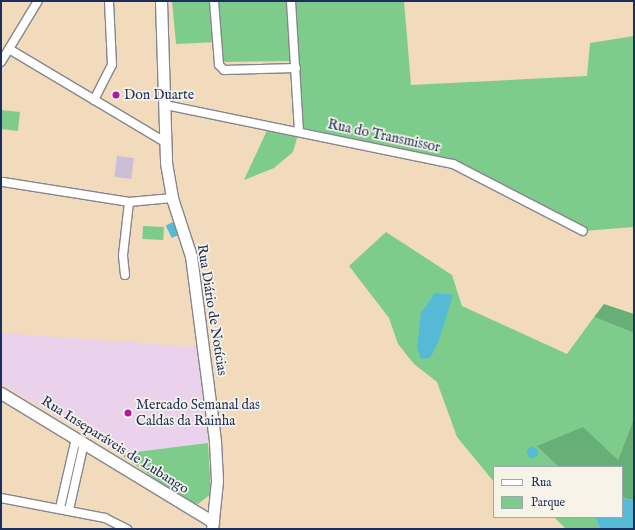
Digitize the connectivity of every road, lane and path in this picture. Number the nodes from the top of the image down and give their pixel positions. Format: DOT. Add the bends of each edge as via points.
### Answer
graph roads {
  1 [pos="38,1"];
  2 [pos="109,1"];
  3 [pos="161,1"];
  4 [pos="214,1"];
  5 [pos="291,1"];
  6 [pos="9,49"];
  7 [pos="1,62"];
  8 [pos="296,68"];
  9 [pos="94,100"];
  10 [pos="165,105"];
  11 [pos="299,131"];
  12 [pos="165,142"];
  13 [pos="3,182"];
  14 [pos="172,198"];
  15 [pos="129,202"];
  16 [pos="583,231"];
  17 [pos="125,275"];
  18 [pos="1,393"];
  19 [pos="80,440"];
  20 [pos="1,498"];
  21 [pos="60,508"];
  22 [pos="69,510"];
  23 [pos="213,525"];
  24 [pos="127,529"];
  1 -- 6 [label="street"];
  2 -- 9 [label="street" via="112,65"];
  3 -- 10 [label="main road, Rua Diário de Notícias"];
  4 -- 8 [label="street" via="219,66 224,70"];
  5 -- 8 [label="street"];
  6 -- 7 [label="street"];
  6 -- 9 [label="street"];
  8 -- 11 [label="street"];
  9 -- 12 [label="street"];
  10 -- 11 [label="street, Rua do Transmissor"];
  10 -- 12 [label="main road, Rua Diário de Notícias"];
  11 -- 16 [label="street, Rua do Transmissor" via="453,164"];
  12 -- 14 [label="main road, Rua Diário de Notícias"];
  13 -- 15 [label="street"];
  14 -- 15 [label="street"];
  14 -- 23 [label="main road, Rua Diário de Notícias" via="191,256 199,308 217,462"];
  15 -- 17 [label="street" via="123,255"];
  18 -- 19 [label="main road, Rua Inseparáveis de Lubango"];
  19 -- 21 [label="street"];
  19 -- 22 [label="street"];
  19 -- 23 [label="main road, Rua Inseparáveis de Lubango"];
  20 -- 21 [label="street"];
  21 -- 22 [label="street"];
  22 -- 24 [label="street" via="105,518"];
}
